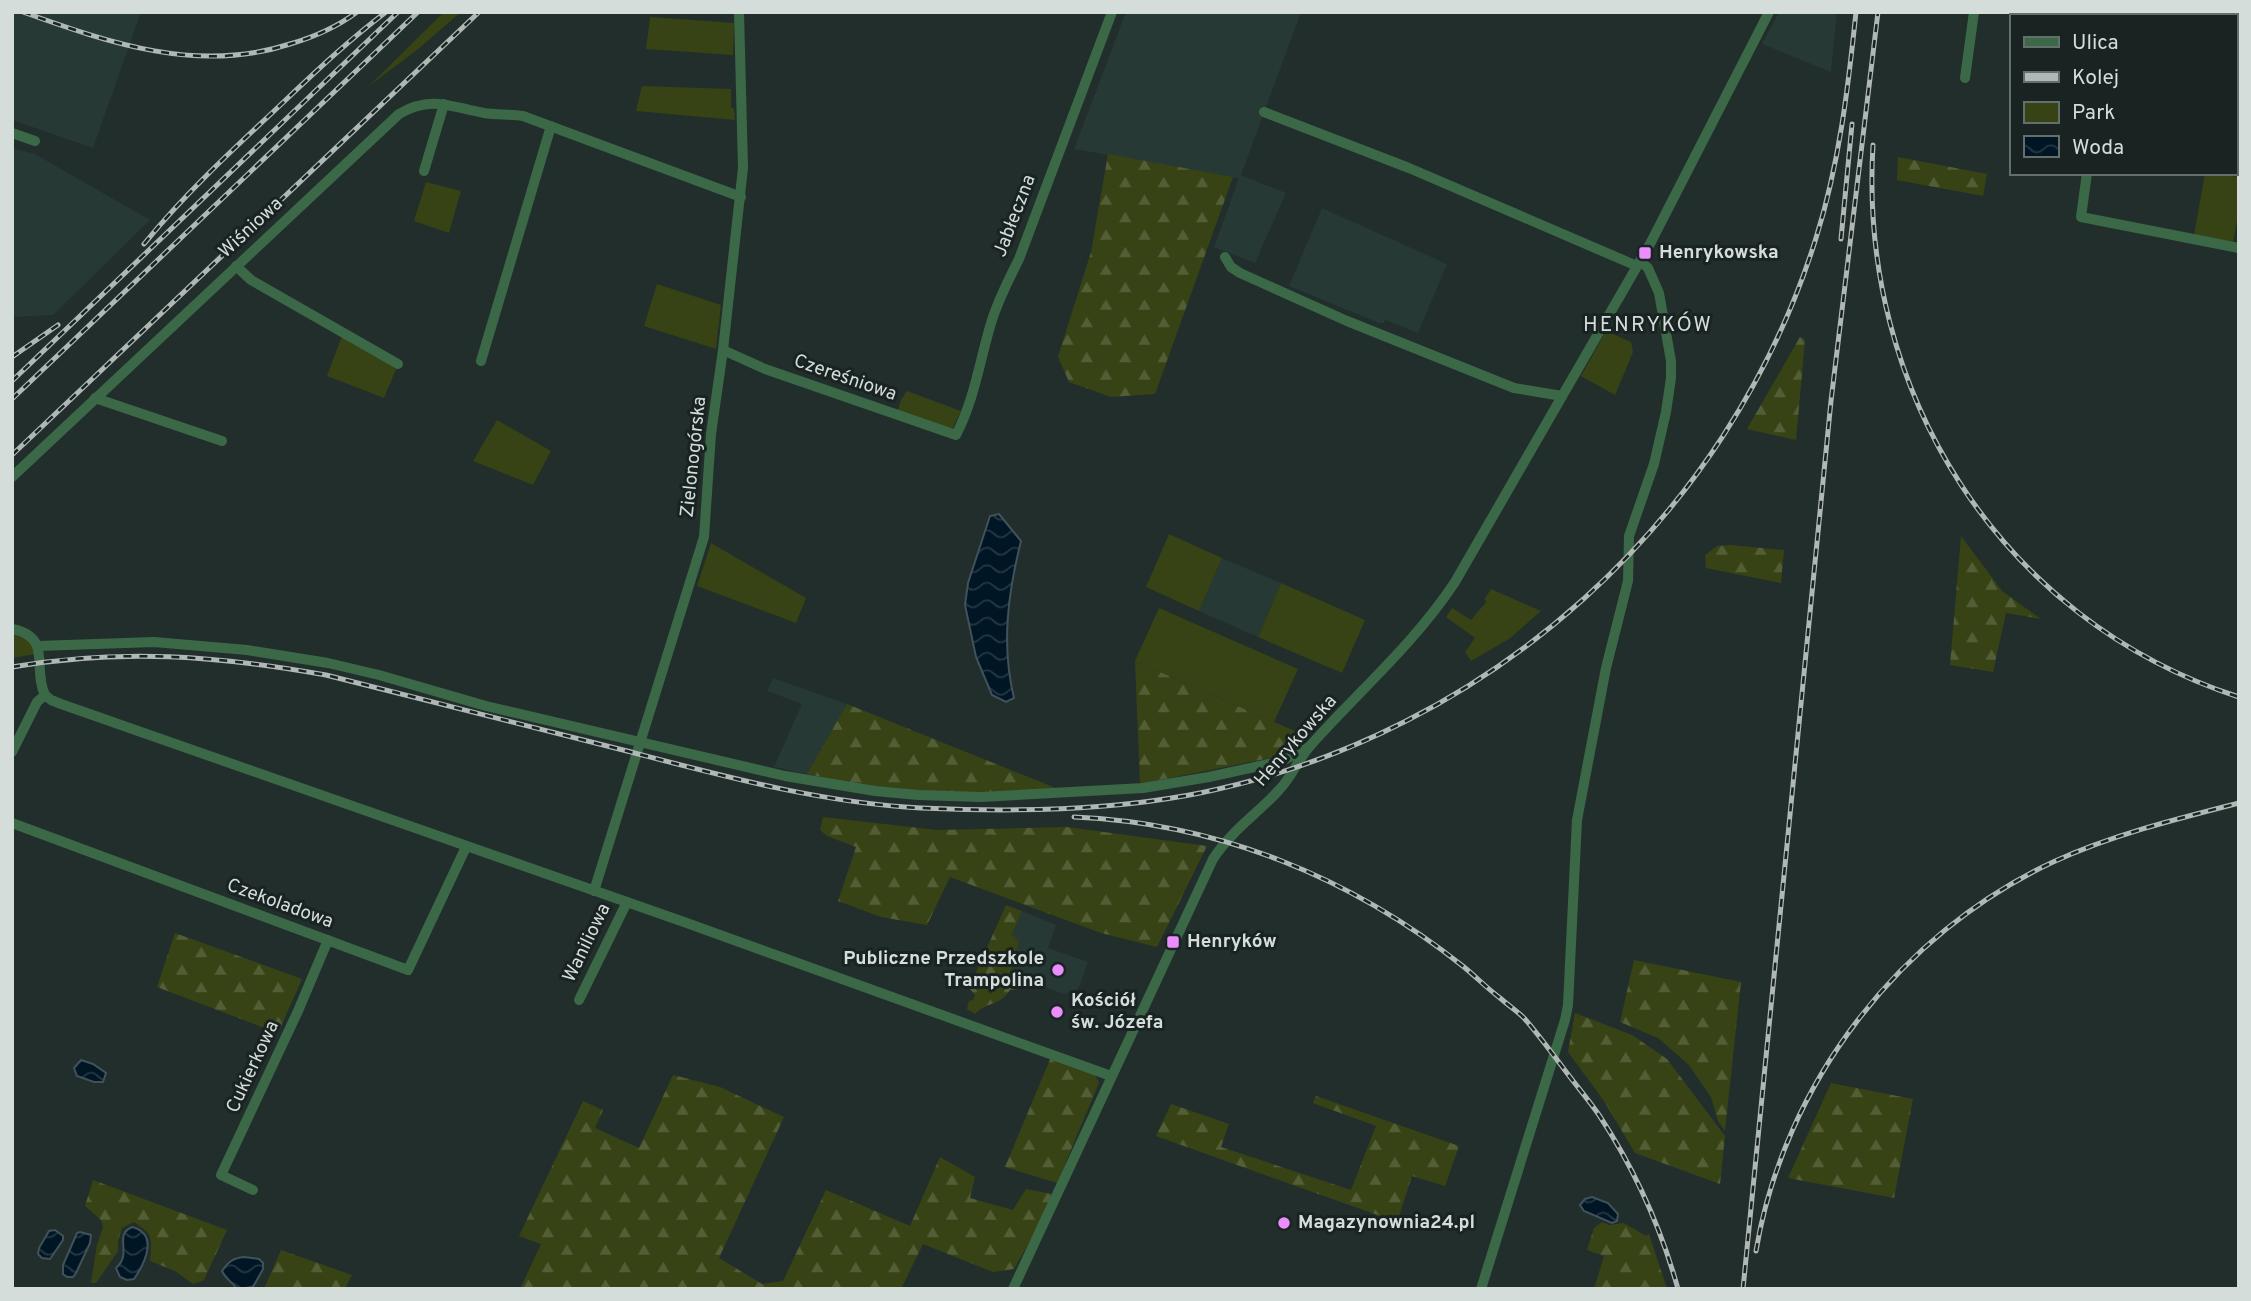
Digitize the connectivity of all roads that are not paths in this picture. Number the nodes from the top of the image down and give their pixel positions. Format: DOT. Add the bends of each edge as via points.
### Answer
graph roads {
  1 [pos="739,12"];
  2 [pos="1112,12"];
  3 [pos="1769,12"];
  4 [pos="1974,12"];
  5 [pos="1965,78"];
  6 [pos="444,104"];
  7 [pos="1264,112"];
  8 [pos="551,126"];
  9 [pos="12,133"];
  10 [pos="36,141"];
  11 [pos="424,171"];
  12 [pos="2087,175"];
  13 [pos="741,197"];
  14 [pos="2239,248"];
  15 [pos="1225,257"];
  16 [pos="1638,263"];
  17 [pos="236,266"];
  18 [pos="723,350"];
  19 [pos="481,361"];
  20 [pos="398,364"];
  21 [pos="1562,396"];
  22 [pos="96,398"];
  23 [pos="956,435"];
  24 [pos="222,441"];
  25 [pos="12,477"];
  26 [pos="12,629"];
  27 [pos="38,646"];
  28 [pos="45,695"];
  29 [pos="639,741"];
  30 [pos="1307,748"];
  31 [pos="12,752"];
  32 [pos="12,823"];
  33 [pos="466,847"];
  34 [pos="594,891"];
  35 [pos="626,902"];
  36 [pos="328,940"];
  37 [pos="579,1000"];
  38 [pos="1111,1076"];
  39 [pos="253,1190"];
  40 [pos="1013,1289"];
  41 [pos="1481,1289"];
  1 -- 13 [label="street, Zielonogórska"];
  2 -- 23 [label="street, Jabłeczna" via="1001,297"];
  3 -- 16 [label="street, Henrykowska"];
  4 -- 5 [label="street"];
  6 -- 8 [label="street, Wiśniowa" via="523,116"];
  6 -- 11 [label="street"];
  6 -- 17 [label="street, Wiśniowa" via="424,103 399,114"];
  7 -- 16 [label="street"];
  8 -- 13 [label="street, Wiśniowa"];
  8 -- 19 [label="street"];
  9 -- 10 [label="street"];
  12 -- 14 [label="street" via="2081,218"];
  13 -- 18 [label="street, Zielonogórska"];
  15 -- 21 [label="street" via="1240,272 1347,321 1514,388"];
  16 -- 21 [label="street, Henrykowska"];
  16 -- 41 [label="street" via="1648,268 1659,293 1671,361 1670,393 1654,464 1629,536 1628,581 1577,820 1565,1020"];
  17 -- 20 [label="street" via="251,280"];
  17 -- 22 [label="street, Wiśniowa"];
  18 -- 23 [label="street, Czereśniowa"];
  18 -- 29 [label="street, Zielonogórska" via="704,537"];
  21 -- 30 [label="street, Henrykowska" via="1435,612"];
  22 -- 24 [label="street"];
  22 -- 25 [label="street, Wiśniowa"];
  26 -- 27 [label="street" via="31,636"];
  27 -- 28 [label="street"];
  27 -- 29 [label="street" via="153,642 261,652 379,675 486,706"];
  28 -- 31 [label="street"];
  28 -- 33 [label="street"];
  29 -- 30 [label="street" via="862,789 981,797 1143,788 1282,761"];
  29 -- 34 [label="street, Zielonogórska"];
  30 -- 38 [label="street, Henrykowska" via="1283,786 1233,833 1213,859"];
  32 -- 36 [label="street, Czekoladowa"];
  33 -- 34 [label="street"];
  33 -- 36 [label="street, Czekoladowa" via="408,970"];
  34 -- 35 [label="street"];
  35 -- 37 [label="street, Waniliowa"];
  35 -- 38 [label="street"];
  36 -- 39 [label="street, Cukierkowa" via="220,1175"];
  38 -- 40 [label="street, Henrykowska"];
}
